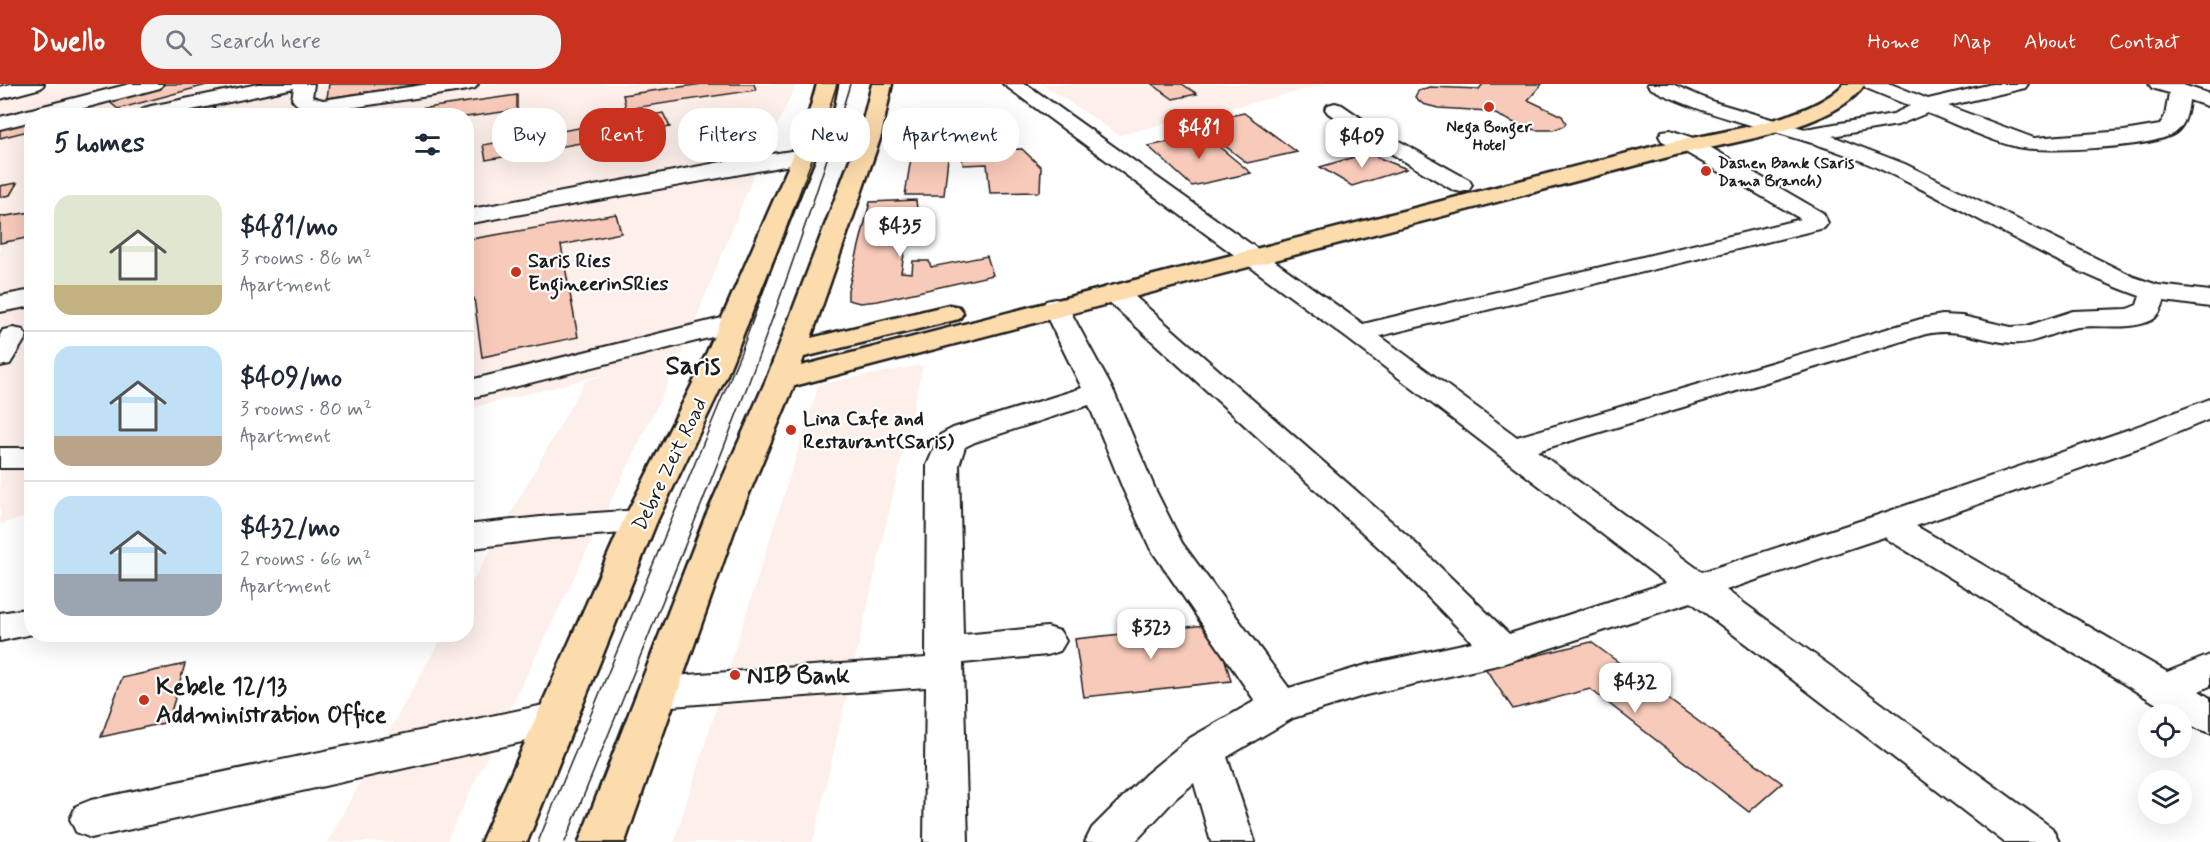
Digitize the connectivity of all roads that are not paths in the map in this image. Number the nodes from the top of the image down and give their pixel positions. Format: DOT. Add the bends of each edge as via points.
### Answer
graph roads {
  1 [pos="34,84"];
  2 [pos="66,84"];
  3 [pos="153,84"];
  4 [pos="287,84"];
  5 [pos="303,84"];
  6 [pos="468,84"];
  7 [pos="827,84"];
  8 [pos="882,84"];
  9 [pos="1013,84"];
  10 [pos="1657,84"];
  11 [pos="1819,84"];
  12 [pos="1855,84"];
  13 [pos="1873,84"];
  14 [pos="2018,84"];
  15 [pos="2169,87"];
  16 [pos="0,93"];
  17 [pos="85,101"];
  18 [pos="2210,101"];
  19 [pos="1927,105"];
  20 [pos="58,108"];
  21 [pos="170,108"];
  22 [pos="821,108"];
  23 [pos="1335,109"];
  24 [pos="24,117"];
  25 [pos="1742,119"];
  26 [pos="0,123"];
  27 [pos="1771,125"];
  28 [pos="1805,134"];
  29 [pos="1679,140"];
  30 [pos="790,158"];
  31 [pos="801,162"];
  32 [pos="1461,185"];
  33 [pos="474,215"];
  34 [pos="1244,252"];
  35 [pos="2154,292"];
  36 [pos="1115,293"];
  37 [pos="24,300"];
  38 [pos="2209,300"];
  39 [pos="0,304"];
  40 [pos="1054,307"];
  41 [pos="734,323"];
  42 [pos="1358,333"];
  43 [pos="785,366"];
  44 [pos="474,388"];
  45 [pos="1099,392"];
  46 [pos="2210,408"];
  47 [pos="1513,448"];
  48 [pos="0,458"];
  49 [pos="24,458"];
  50 [pos="640,521"];
  51 [pos="1887,524"];
  52 [pos="474,536"];
  53 [pos="1695,585"];
  54 [pos="24,622"];
  55 [pos="0,627"];
  56 [pos="1047,640"];
  57 [pos="1502,650"];
  58 [pos="944,661"];
  59 [pos="2210,670"];
  60 [pos="2165,690"];
  61 [pos="658,692"];
  62 [pos="1280,706"];
  63 [pos="2210,717"];
  64 [pos="558,718"];
  65 [pos="1204,750"];
  66 [pos="91,819"];
  67 [pos="504,842"];
  68 [pos="602,842"];
  69 [pos="946,842"];
  70 [pos="1107,842"];
  71 [pos="1233,842"];
  72 [pos="2037,842"];
  1 -- 16 [label="street"];
  2 -- 17 [label="street"];
  3 -- 17 [label="street"];
  4 -- 21 [label="street"];
  5 -- 6 [label="street" via="302,99 323,106"];
  7 -- 22 [label="main road, Debre Zeit Road"];
  8 -- 43 [label="main road" via="870,136"];
  9 -- 34 [label="street"];
  10 -- 25 [label="street" via="1688,101"];
  11 -- 25 [label="main road"];
  12 -- 27 [label="main road" via="1839,101 1820,111"];
  13 -- 19 [label="street"];
  14 -- 19 [label="street"];
  15 -- 18 [label="street"];
  15 -- 19 [label="street" via="2177,115 2168,128 2155,134 2042,144 2026,143"];
  17 -- 20 [label="street"];
  19 -- 28 [label="street" via="1890,121"];
  23 -- 32 [label="street"];
  24 -- 26 [label="street"];
  25 -- 27 [label="street"];
  25 -- 29 [label="main road"];
  27 -- 28 [label="street"];
  27 -- 29 [label="main road"];
  28 -- 35 [label="street" via="1906,172 2100,271"];
  29 -- 32 [label="main road"];
  29 -- 34 [label="main road"];
  29 -- 42 [label="street" via="1804,211 1816,223"];
  30 -- 33 [label="street"];
  31 -- 41 [label="main road, Debre Zeit Road"];
  32 -- 34 [label="main road"];
  34 -- 36 [label="main road" via="1220,268"];
  34 -- 42 [label="street"];
  34 -- 43 [label="main road"];
  35 -- 38 [label="street"];
  35 -- 47 [label="street" via="2149,308 2142,314 2073,319 2030,334 2011,335 1962,324 1921,327"];
  36 -- 40 [label="main road"];
  36 -- 57 [label="street" via="1398,546"];
  37 -- 39 [label="street"];
  40 -- 43 [label="main road"];
  40 -- 45 [label="street"];
  41 -- 44 [label="street"];
  41 -- 50 [label="main road, Debre Zeit Road"];
  42 -- 47 [label="street"];
  43 -- 61 [label="main road" via="721,520"];
  45 -- 58 [label="street" via="951,442 943,465"];
  45 -- 62 [label="street" via="1167,548"];
  46 -- 51 [label="street"];
  47 -- 53 [label="street"];
  48 -- 49 [label="street"];
  50 -- 52 [label="street" via="550,526"];
  50 -- 64 [label="main road, Debre Zeit Road"];
  51 -- 53 [label="street"];
  51 -- 60 [label="street"];
  53 -- 57 [label="street"];
  53 -- 72 [label="street"];
  54 -- 55 [label="street"];
  56 -- 58 [label="street"];
  57 -- 62 [label="street" via="1366,680"];
  58 -- 61 [label="street"];
  58 -- 69 [label="street"];
  59 -- 60 [label="street"];
  60 -- 63 [label="street"];
  61 -- 68 [label="main road"];
  62 -- 65 [label="street"];
  64 -- 66 [label="street"];
  64 -- 67 [label="main road, Debre Zeit Road"];
  65 -- 70 [label="street" via="1161,786"];
  65 -- 71 [label="street"];
}
